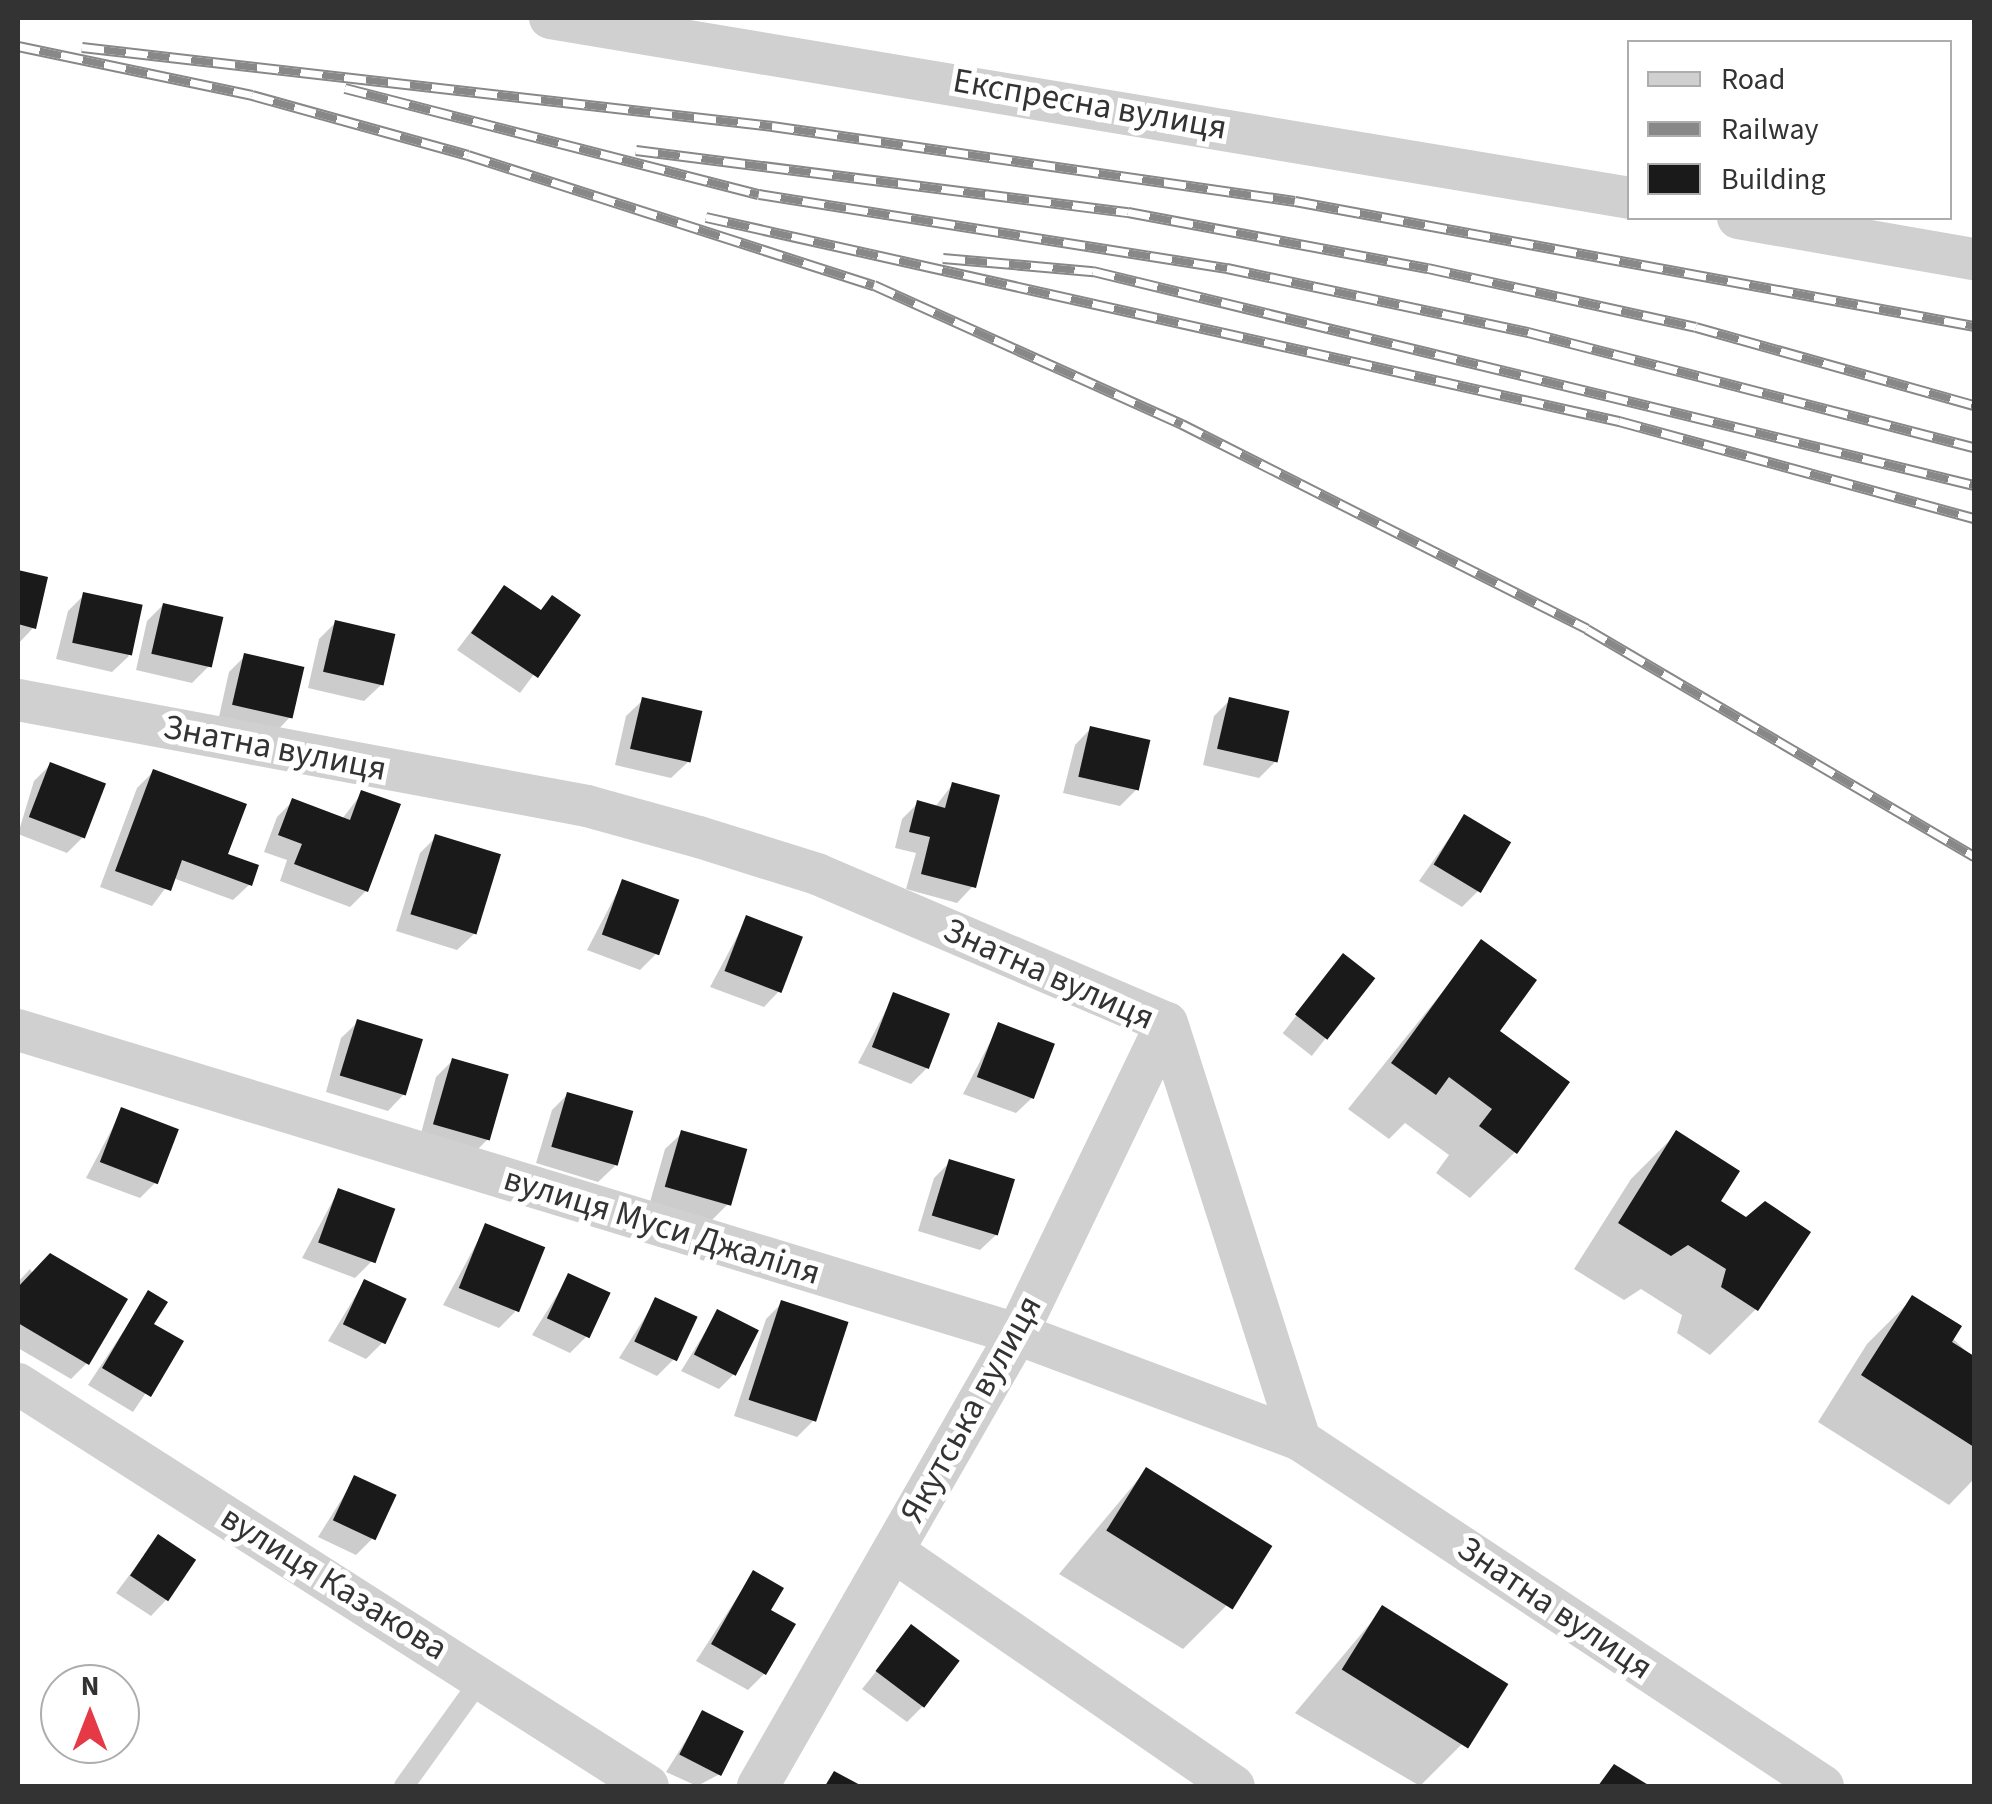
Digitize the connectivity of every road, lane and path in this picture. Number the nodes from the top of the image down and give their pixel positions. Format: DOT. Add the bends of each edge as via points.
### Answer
graph roads {
  1 [pos="550,18"];
  2 [pos="1627,198"];
  3 [pos="1750,220"];
  4 [pos="1974,259"];
  5 [pos="18,700"];
  6 [pos="1167,1023"];
  7 [pos="18,1030"];
  8 [pos="1017,1334"];
  9 [pos="18,1384"];
  10 [pos="1300,1440"];
  11 [pos="893,1551"];
  12 [pos="483,1676"];
  13 [pos="404,1786"];
  14 [pos="648,1786"];
  15 [pos="758,1786"];
  16 [pos="1234,1786"];
  17 [pos="1823,1786"];
  1 -- 2 [label="street, Експресна вулиця"];
  3 -- 4 [label="street"];
  5 -- 6 [label="street, Знатна вулиця" via="587,806 680,832 817,874"];
  6 -- 8 [label="street, Якутська вулиця"];
  6 -- 10 [label="street, Знатна вулиця"];
  7 -- 8 [label="street, вулиця Муси Джаліля"];
  8 -- 10 [label="street, вулиця Муси Джаліля"];
  8 -- 11 [label="street, Якутська вулиця"];
  9 -- 12 [label="street, вулиця Казакова"];
  10 -- 17 [label="street, Знатна вулиця"];
  11 -- 15 [label="street, Якутська вулиця"];
  11 -- 16 [label="street"];
  12 -- 13 [label="lane"];
  12 -- 14 [label="street, вулиця Казакова"];
}
